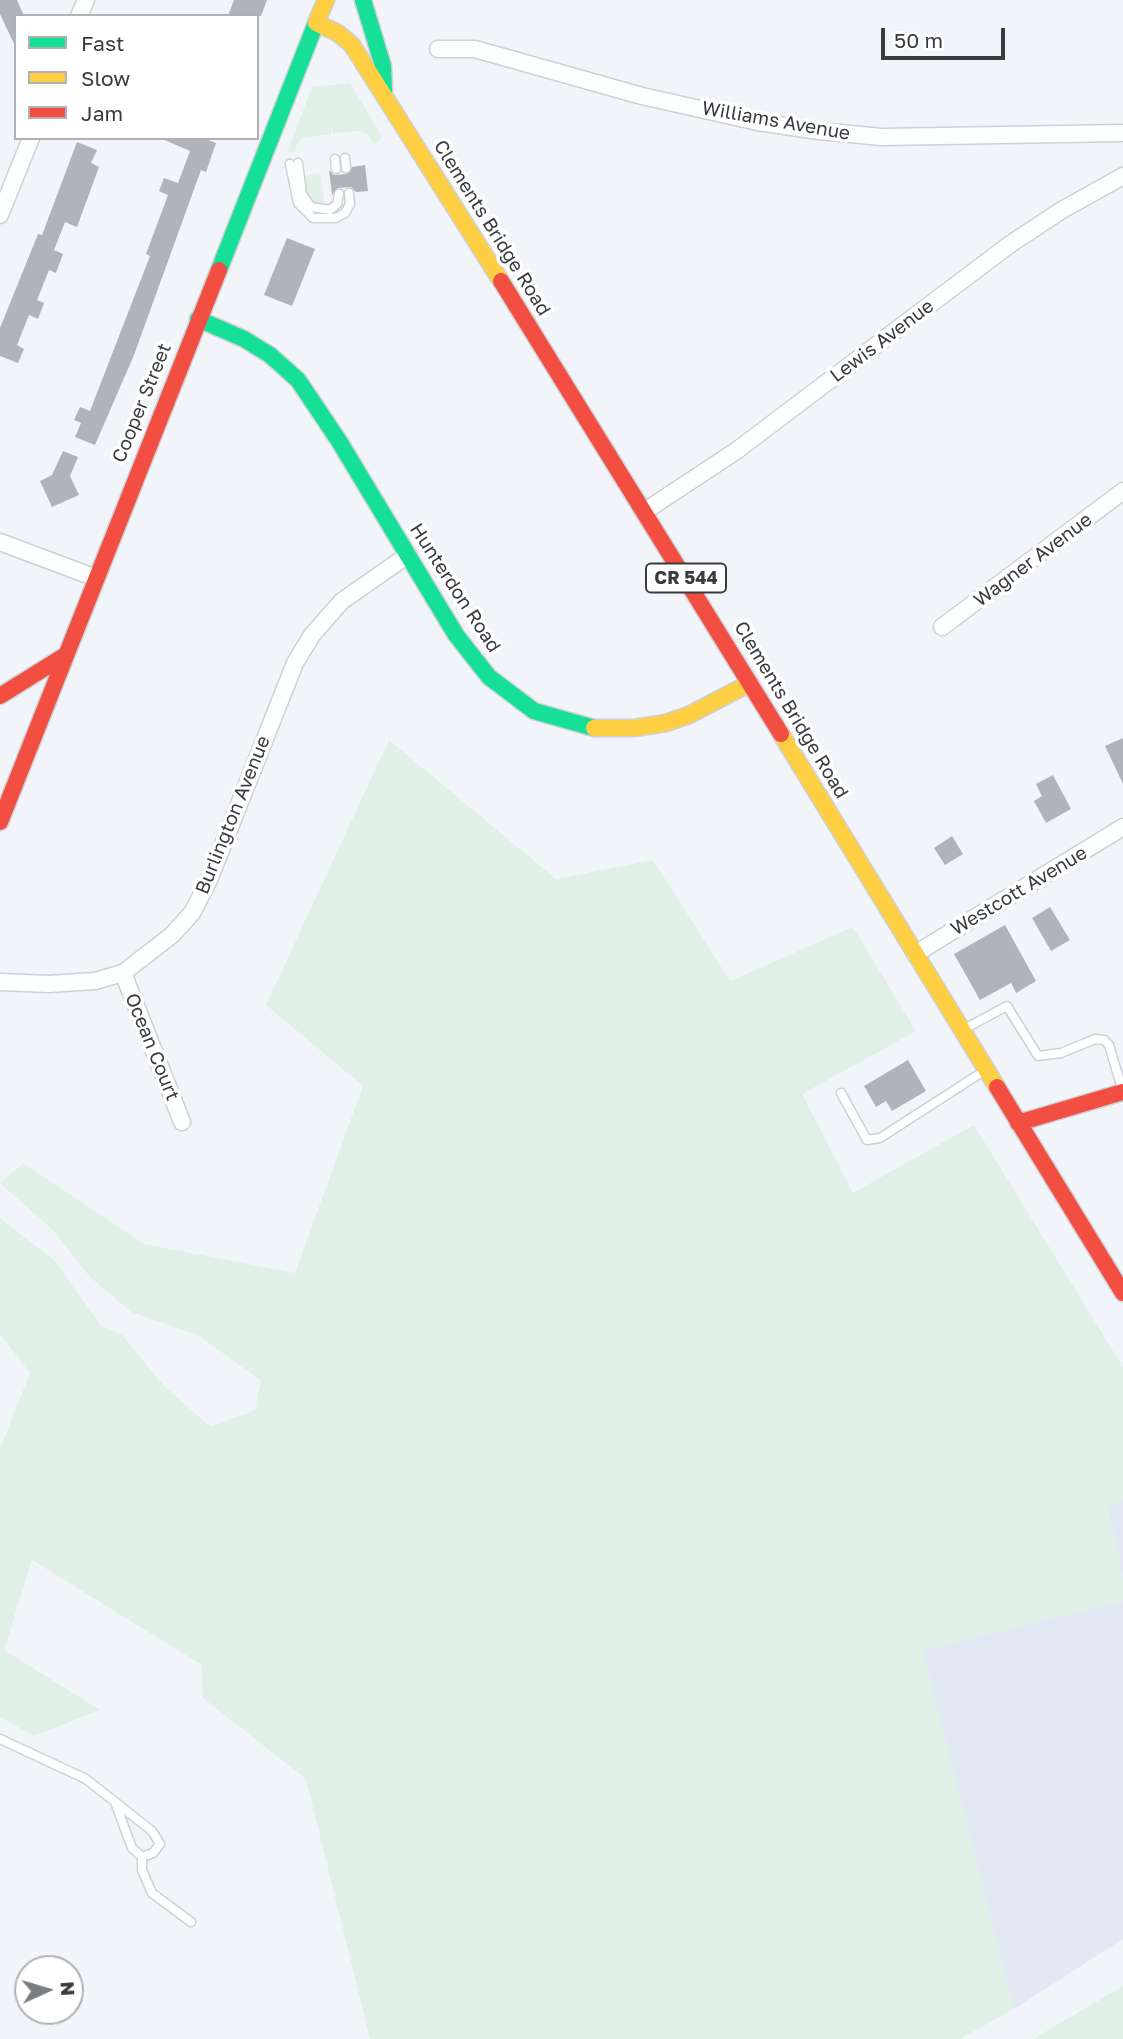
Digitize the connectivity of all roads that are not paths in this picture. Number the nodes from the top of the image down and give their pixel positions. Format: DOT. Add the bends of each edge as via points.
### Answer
graph roads {
  1 [pos="326,0"];
  2 [pos="363,0"];
  3 [pos="316,23"];
  4 [pos="438,48"];
  5 [pos="384,94"];
  6 [pos="1123,133"];
  7 [pos="30,140"];
  8 [pos="335,159"];
  9 [pos="336,169"];
  10 [pos="1123,176"];
  11 [pos="349,193"];
  12 [pos="339,194"];
  13 [pos="0,215"];
  14 [pos="198,319"];
  15 [pos="1123,491"];
  16 [pos="645,512"];
  17 [pos="0,542"];
  18 [pos="408,555"];
  19 [pos="96,578"];
  20 [pos="942,627"];
  21 [pos="64,656"];
  22 [pos="750,683"];
  23 [pos="0,696"];
  24 [pos="0,822"];
  25 [pos="1123,827"];
  26 [pos="915,954"];
  27 [pos="123,973"];
  28 [pos="0,982"];
  29 [pos="962,1030"];
  30 [pos="986,1069"];
  31 [pos="1123,1092"];
  32 [pos="841,1093"];
  33 [pos="182,1122"];
  34 [pos="1018,1123"];
  35 [pos="1123,1293"];
  36 [pos="0,1739"];
  37 [pos="116,1805"];
  38 [pos="142,1857"];
  39 [pos="191,1922"];
  1 -- 3 [label="main road, Cooper Street"];
  2 -- 5 [label="main road" via="383,66"];
  3 -- 5 [label="main road, Clements Bridge Road / CR 544" via="352,45"];
  3 -- 14 [label="main road, Cooper Street"];
  4 -- 6 [label="street, Williams Avenue" via="475,49 642,96 819,131 881,137"];
  5 -- 16 [label="main road, Clements Bridge Road / CR 544"];
  7 -- 13 [label="street"];
  8 -- 9 [label="lane"];
  10 -- 16 [label="street, Lewis Avenue" via="1009,245 736,451"];
  11 -- 12 [label="lane" via="345,213 336,218 313,218 298,204 294,163 302,194 311,207 330,210"];
  14 -- 18 [label="main road, Hunterdon Road" via="244,339 298,380"];
  14 -- 19 [label="main road, Cooper Street"];
  15 -- 20 [label="street, Wagner Avenue"];
  16 -- 22 [label="main road, Clements Bridge Road / CR 544"];
  17 -- 19 [label="street"];
  18 -- 22 [label="main road, Hunterdon Road" via="456,635 489,677 534,711 602,730 634,728 689,715"];
  18 -- 27 [label="street, Burlington Avenue" via="354,591 312,635 295,663 192,913"];
  19 -- 21 [label="main road, Cooper Street"];
  21 -- 23 [label="main road"];
  21 -- 24 [label="main road, Cooper Street"];
  22 -- 26 [label="main road, Clements Bridge Road / CR 544"];
  25 -- 26 [label="street, Westcott Avenue"];
  26 -- 29 [label="main road, Clements Bridge Road / CR 544"];
  27 -- 28 [label="street, Burlington Avenue" via="95,981"];
  27 -- 33 [label="street, Ocean Court"];
  29 -- 30 [label="main road, Clements Bridge Road / CR 544"];
  29 -- 31 [label="lane" via="1007,1006 1038,1056 1104,1040"];
  30 -- 32 [label="lane" via="880,1138 867,1140"];
  30 -- 34 [label="main road, Clements Bridge Road / CR 544"];
  31 -- 34 [label="main road"];
  34 -- 35 [label="main road, Clements Bridge Road / CR 544"];
  36 -- 37 [label="lane" via="86,1779"];
  37 -- 38 [label="lane" via="132,1848"];
  37 -- 38 [label="lane" via="152,1831 160,1844"];
  38 -- 39 [label="lane" via="152,1894"];
}
